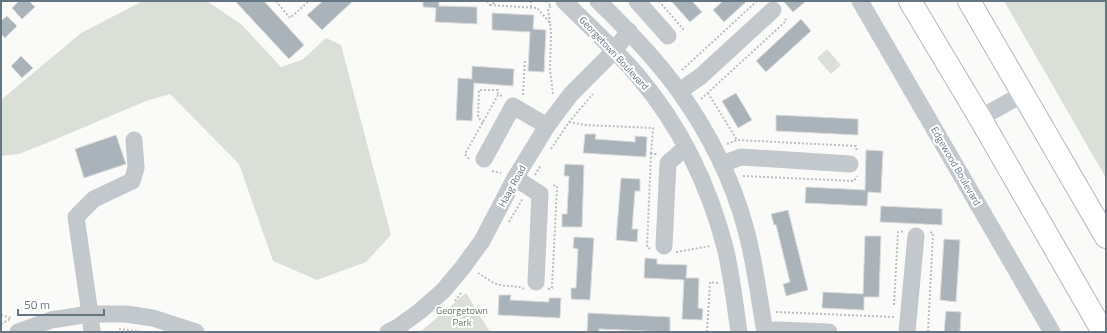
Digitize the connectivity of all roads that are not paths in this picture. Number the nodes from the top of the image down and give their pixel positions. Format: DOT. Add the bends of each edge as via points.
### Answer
graph roads {
  1 [pos="637,1"];
  2 [pos="860,1"];
  3 [pos="910,1"];
  4 [pos="969,1"];
  5 [pos="557,3"];
  6 [pos="603,3"];
  7 [pos="772,10"];
  8 [pos="629,31"];
  9 [pos="668,36"];
  10 [pos="614,51"];
  11 [pos="680,91"];
  12 [pos="1022,94"];
  13 [pos="980,118"];
  14 [pos="547,126"];
  15 [pos="134,140"];
  16 [pos="686,147"];
  17 [pos="484,159"];
  18 [pos="722,164"];
  19 [pos="850,164"];
  20 [pos="522,182"];
  21 [pos="918,233"];
  22 [pos="1106,237"];
  23 [pos="664,246"];
  24 [pos="536,282"];
  25 [pos="90,314"];
  26 [pos="15,325"];
  27 [pos="765,331"];
  28 [pos="92,332"];
  29 [pos="196,332"];
  30 [pos="388,332"];
  31 [pos="740,332"];
  32 [pos="828,332"];
  33 [pos="907,332"];
  34 [pos="1052,332"];
  35 [pos="1103,332"];
  1 -- 9 [label="street"];
  2 -- 34 [label="street, Edgewood Boulevard"];
  3 -- 13 [label="highway"];
  4 -- 12 [label="highway"];
  5 -- 10 [label="street, Georgetown Boulevard"];
  6 -- 8 [label="street"];
  7 -- 11 [label="street" via="701,76"];
  8 -- 10 [label="street, Haag Road"];
  8 -- 11 [label="street"];
  10 -- 14 [label="street, Haag Road" via="571,94"];
  10 -- 16 [label="street, Georgetown Boulevard" via="638,76"];
  11 -- 18 [label="street"];
  12 -- 13 [label="street"];
  12 -- 22 [label="highway"];
  13 -- 35 [label="highway"];
  14 -- 17 [label="street" via="513,106"];
  14 -- 20 [label="street, Haag Road"];
  15 -- 25 [label="street" via="136,168 132,181 94,199 76,217"];
  16 -- 23 [label="street" via="668,163"];
  16 -- 31 [label="street, Georgetown Boulevard" via="717,220 726,253"];
  18 -- 19 [label="street" via="741,156"];
  18 -- 27 [label="street" via="746,230"];
  20 -- 24 [label="street" via="540,194"];
  20 -- 30 [label="street, Haag Road" via="482,241 443,291 420,311"];
  21 -- 33 [label="street"];
  25 -- 26 [label="street"];
  25 -- 28 [label="street"];
  25 -- 29 [label="street" via="126,314 153,318"];
  27 -- 32 [label="street"];
}
